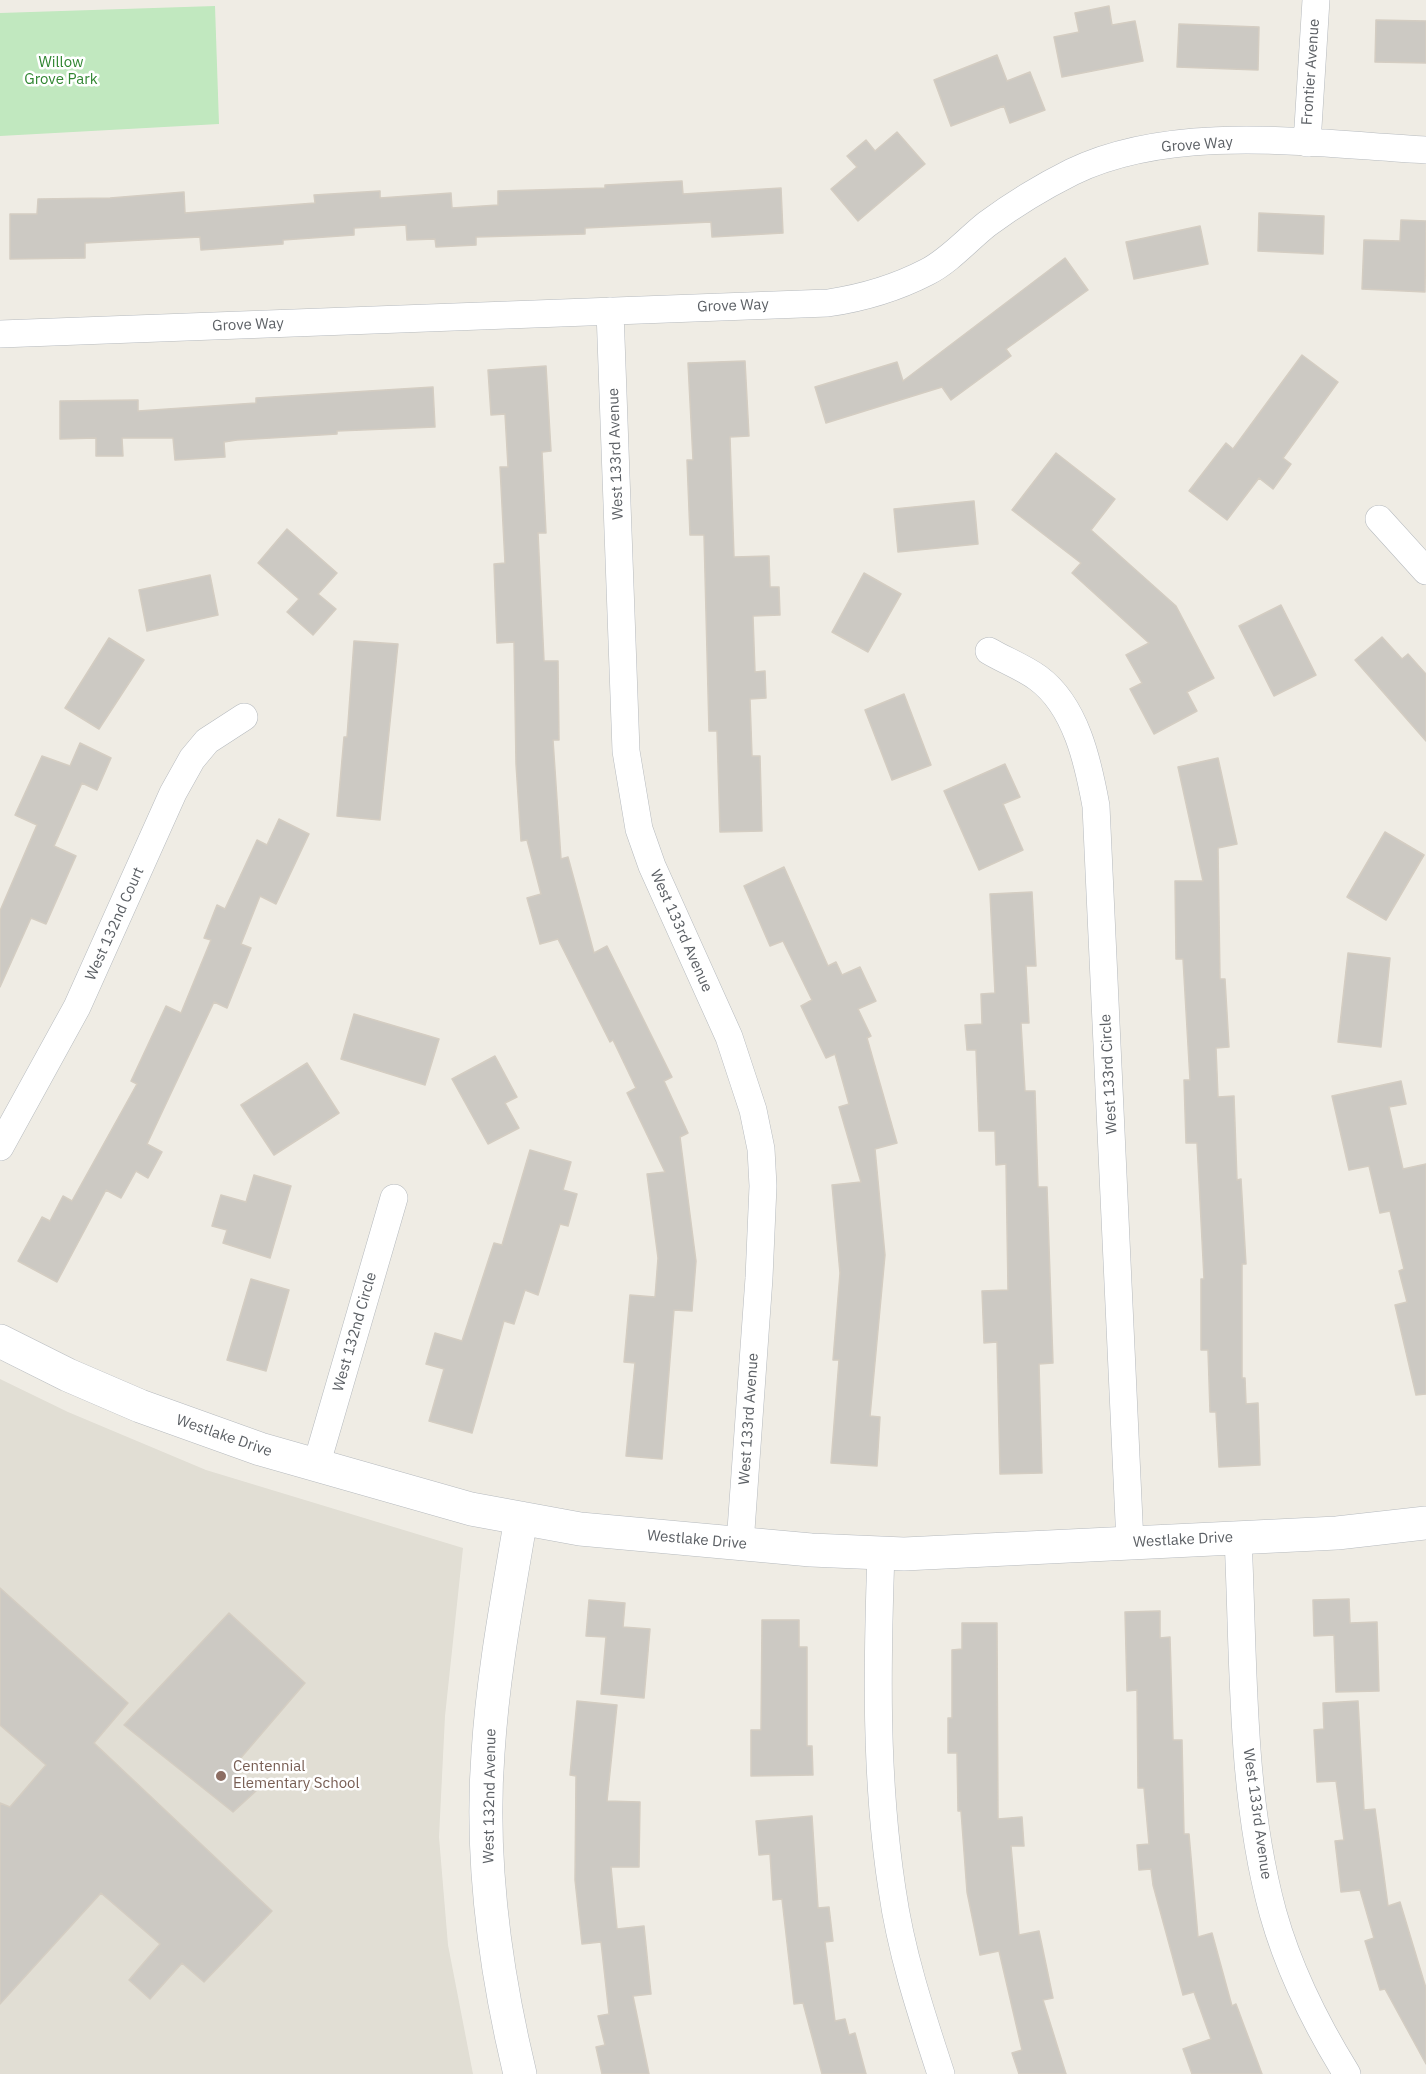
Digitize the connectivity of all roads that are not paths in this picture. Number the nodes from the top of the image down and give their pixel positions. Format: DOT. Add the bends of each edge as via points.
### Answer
graph roads {
  1 [pos="1316,0"];
  2 [pos="1307,143"];
  3 [pos="1426,150"];
  4 [pos="610,311"];
  5 [pos="0,334"];
  6 [pos="1379,519"];
  7 [pos="1426,571"];
  8 [pos="989,651"];
  9 [pos="244,717"];
  10 [pos="0,1147"];
  11 [pos="394,1198"];
  12 [pos="0,1341"];
  13 [pos="316,1466"];
  14 [pos="521,1518"];
  15 [pos="1426,1523"];
  16 [pos="1238,1538"];
  17 [pos="1130,1542"];
  18 [pos="740,1544"];
  19 [pos="881,1553"];
  20 [pos="520,2074"];
  21 [pos="941,2074"];
  22 [pos="1347,2074"];
  1 -- 2 [label="street, Frontier Avenue"];
  2 -- 3 [label="street, Grove Way"];
  2 -- 4 [label="street, Grove Way" via="1186,143 1125,153 1074,171 1028,195 929,271 893,287 842,301"];
  4 -- 5 [label="street, Grove Way"];
  4 -- 18 [label="street, West 133rd Avenue" via="626,751 633,803 652,866 729,1037 753,1110 760,1149 763,1186 759,1278"];
  6 -- 7 [label="street"];
  8 -- 17 [label="street, West 133rd Circle" via="1037,678 1069,716 1088,764 1096,806"];
  9 -- 10 [label="street, West 132nd Court" via="207,741 192,759 77,1007"];
  11 -- 13 [label="street, West 132nd Circle"];
  12 -- 13 [label="street, Westlake Drive" via="140,1406"];
  13 -- 14 [label="street, Westlake Drive" via="471,1509"];
  14 -- 18 [label="street, Westlake Drive" via="580,1529"];
  14 -- 20 [label="street, West 132nd Avenue" via="496,1659 487,1754 489,1876 498,1967"];
  15 -- 16 [label="street, Westlake Drive"];
  16 -- 17 [label="street, Westlake Drive"];
  16 -- 22 [label="street, West 133rd Avenue" via="1247,1746 1262,1863 1291,1964 1321,2032"];
  17 -- 19 [label="street, Westlake Drive"];
  18 -- 19 [label="street, Westlake Drive"];
  19 -- 21 [label="street" via="878,1704 886,1850 915,1997"];
}
